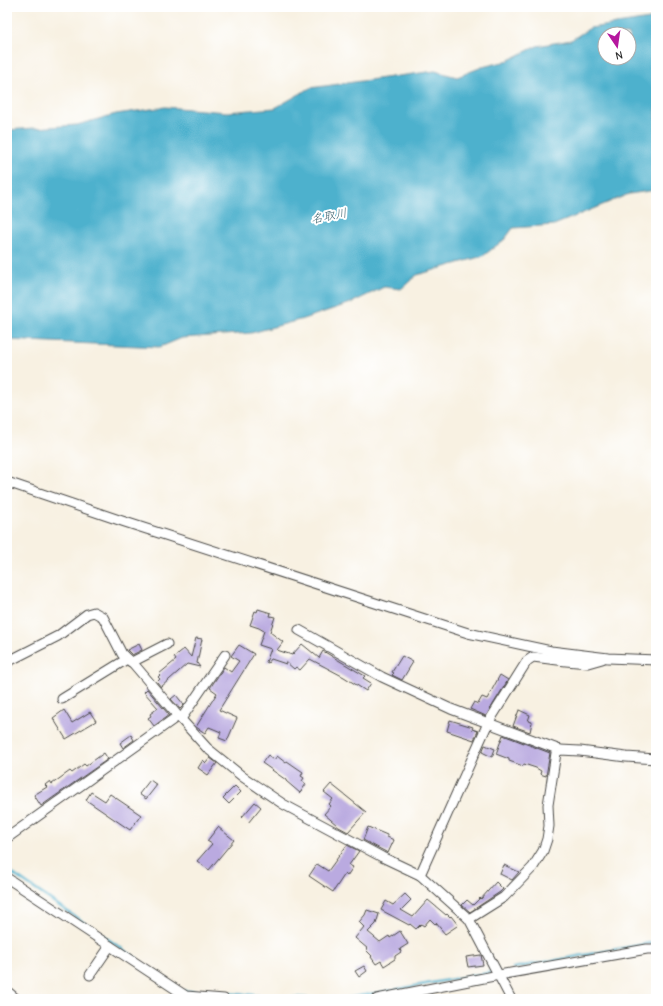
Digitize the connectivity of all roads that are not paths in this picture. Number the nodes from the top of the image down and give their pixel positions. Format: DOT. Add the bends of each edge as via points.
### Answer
graph roads {
  1 [pos="7,482"];
  2 [pos="299,630"];
  3 [pos="167,644"];
  4 [pos="224,655"];
  5 [pos="604,658"];
  6 [pos="656,660"];
  7 [pos="130,661"];
  8 [pos="7,662"];
  9 [pos="62,699"];
  10 [pos="179,717"];
  11 [pos="488,723"];
  12 [pos="560,750"];
  13 [pos="656,759"];
  14 [pos="7,838"];
  15 [pos="420,875"];
  16 [pos="7,878"];
  17 [pos="469,919"];
  18 [pos="110,946"];
  19 [pos="656,949"];
  20 [pos="497,972"];
  21 [pos="90,974"];
  22 [pos="7,993"];
  23 [pos="14,999"];
  24 [pos="224,999"];
  25 [pos="377,999"];
  26 [pos="511,999"];
  1 -- 5 [label="street" via="468,633 551,651"];
  2 -- 11 [label="street" via="382,677"];
  3 -- 7 [label="street"];
  4 -- 10 [label="street"];
  5 -- 6 [label="street"];
  5 -- 11 [label="street" via="588,663 530,658"];
  7 -- 8 [label="street" via="122,654 103,617 94,612 87,614 58,636"];
  7 -- 9 [label="street"];
  7 -- 10 [label="street"];
  10 -- 14 [label="street"];
  10 -- 15 [label="street" via="207,748 283,804"];
  11 -- 12 [label="street"];
  11 -- 15 [label="street"];
  12 -- 13 [label="street"];
  12 -- 17 [label="street" via="556,753 548,805 549,826 543,850 533,867 504,897"];
  15 -- 17 [label="street"];
  16 -- 18 [label="street"];
  17 -- 20 [label="street"];
  18 -- 21 [label="street"];
  18 -- 24 [label="street" via="186,996"];
  19 -- 20 [label="street"];
  20 -- 25 [label="street"];
  20 -- 26 [label="street"];
  22 -- 23 [label="street"];
}
